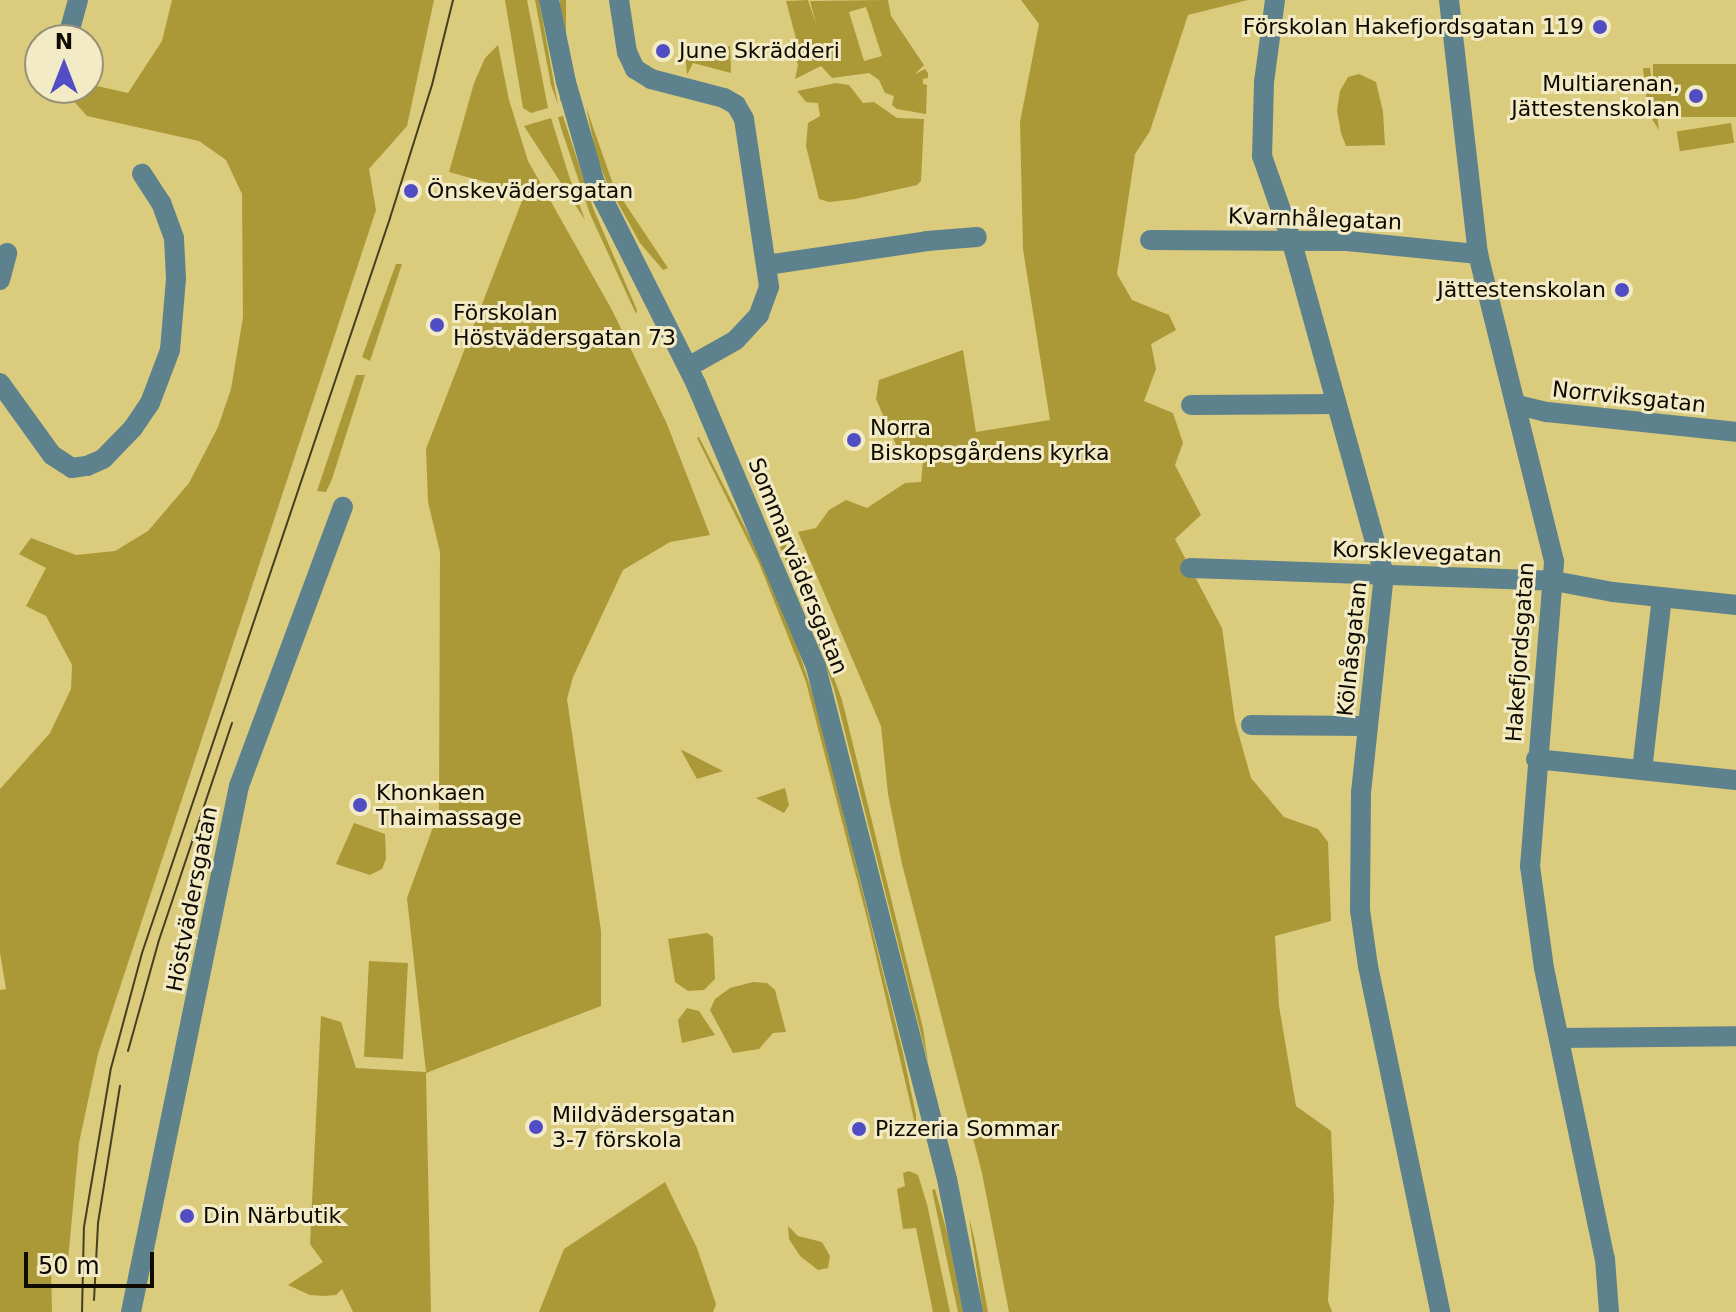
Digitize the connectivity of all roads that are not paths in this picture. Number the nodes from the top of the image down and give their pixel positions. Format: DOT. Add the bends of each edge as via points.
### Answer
graph roads {
  1 [pos="78,0"];
  2 [pos="549,0"];
  3 [pos="619,0"];
  4 [pos="1275,0"];
  5 [pos="1449,0"];
  6 [pos="71,24"];
  7 [pos="142,174"];
  8 [pos="977,237"];
  9 [pos="1291,239"];
  10 [pos="1150,240"];
  11 [pos="7,253"];
  12 [pos="1478,254"];
  13 [pos="767,265"];
  14 [pos="0,280"];
  15 [pos="688,367"];
  16 [pos="0,383"];
  17 [pos="1336,404"];
  18 [pos="1191,405"];
  19 [pos="1518,405"];
  20 [pos="1736,432"];
  21 [pos="343,507"];
  22 [pos="1190,568"];
  23 [pos="1384,574"];
  24 [pos="1554,581"];
  25 [pos="1662,598"];
  26 [pos="1736,605"];
  27 [pos="1251,725"];
  28 [pos="1368,726"];
  29 [pos="1536,759"];
  30 [pos="1642,770"];
  31 [pos="1736,780"];
  32 [pos="1736,1036"];
  33 [pos="1559,1038"];
  34 [pos="131,1312"];
  35 [pos="973,1312"];
  36 [pos="1440,1312"];
  37 [pos="1609,1312"];
  1 -- 6 [label="street"];
  2 -- 15 [label="street, Sommarvädersgatan" via="569,96 595,183"];
  3 -- 13 [label="street" via="635,69 651,79 724,98 744,119"];
  4 -- 9 [label="street, Kölnåsgatan" via="1264,82 1262,156"];
  5 -- 12 [label="street, Hakefjordsgatan"];
  7 -- 16 [label="street" via="161,203 174,238 176,278 170,350 150,403 103,459 72,468 52,455"];
  8 -- 13 [label="street"];
  9 -- 10 [label="street, Kvarnhålegatan"];
  9 -- 12 [label="street, Kvarnhålegatan"];
  9 -- 17 [label="street, Kölnåsgatan"];
  11 -- 14 [label="street"];
  12 -- 19 [label="street, Hakefjordsgatan"];
  13 -- 15 [label="street" via="769,287 759,315 736,340"];
  15 -- 35 [label="street, Sommarvädersgatan" via="799,622 829,709 947,1179"];
  17 -- 18 [label="street"];
  17 -- 23 [label="street, Kölnåsgatan"];
  19 -- 20 [label="street, Norrviksgatan"];
  19 -- 24 [label="street, Hakefjordsgatan" via="1521,440 1554,562"];
  21 -- 34 [label="street, Höstvädersgatan" via="239,786"];
  22 -- 23 [label="street, Korsklevegatan"];
  23 -- 24 [label="street, Korsklevegatan"];
  23 -- 28 [label="street, Kölnåsgatan"];
  24 -- 25 [label="street, Korsklevegatan"];
  24 -- 29 [label="street, Hakefjordsgatan"];
  25 -- 26 [label="street, Korsklevegatan"];
  25 -- 30 [label="street"];
  27 -- 28 [label="street"];
  28 -- 36 [label="street, Kölnåsgatan" via="1359,826 1363,932"];
  29 -- 30 [label="street"];
  29 -- 33 [label="street, Hakefjordsgatan" via="1530,866"];
  30 -- 31 [label="street"];
  32 -- 33 [label="street"];
  33 -- 37 [label="street, Hakefjordsgatan" via="1605,1259"];
}
